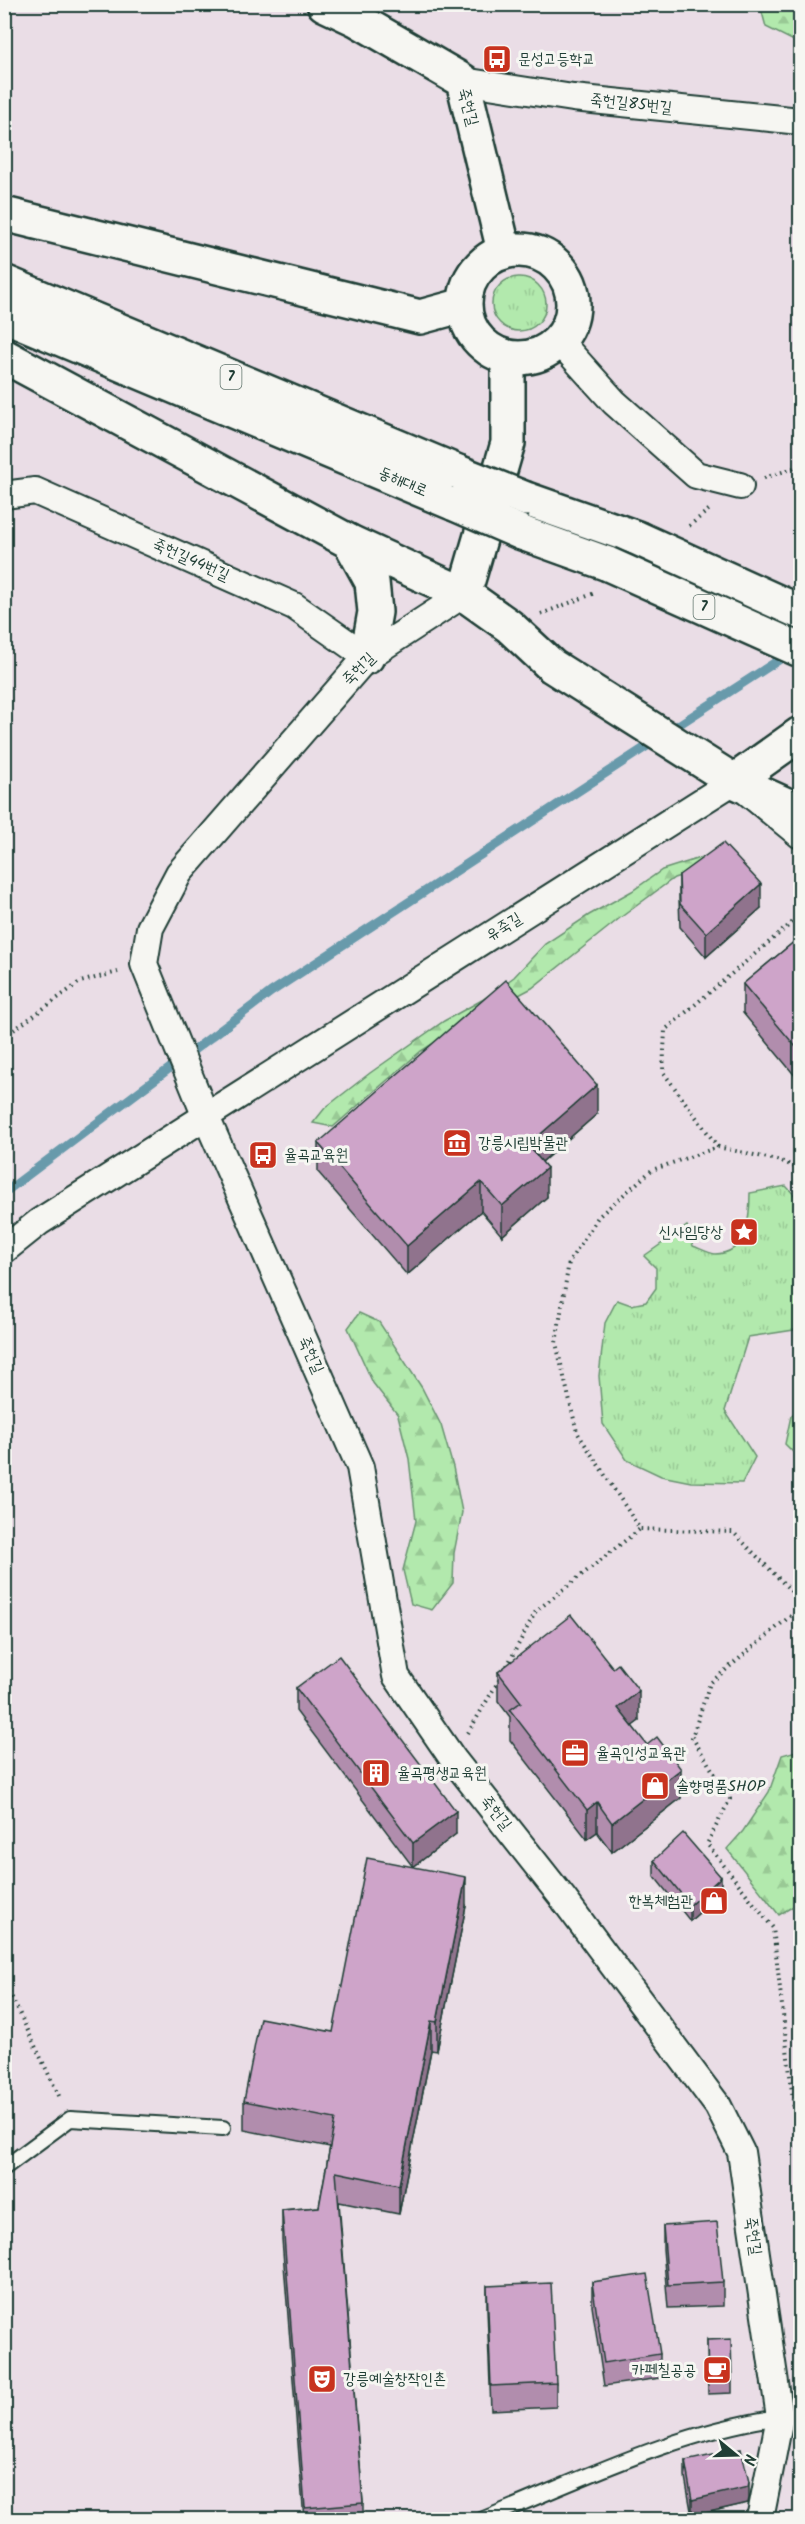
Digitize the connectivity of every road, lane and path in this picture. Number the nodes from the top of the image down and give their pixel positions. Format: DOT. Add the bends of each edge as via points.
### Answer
graph roads {
  1 [pos="324,4"];
  2 [pos="463,81"];
  3 [pos="801,121"];
  4 [pos="4,214"];
  5 [pos="504,251"];
  6 [pos="4,282"];
  7 [pos="464,305"];
  8 [pos="4,315"];
  9 [pos="559,341"];
  10 [pos="4,356"];
  11 [pos="508,358"];
  12 [pos="740,486"];
  13 [pos="4,495"];
  14 [pos="351,542"];
  15 [pos="464,594"];
  16 [pos="801,612"];
  17 [pos="801,650"];
  18 [pos="367,657"];
  19 [pos="801,734"];
  20 [pos="734,781"];
  21 [pos="801,811"];
  22 [pos="801,835"];
  23 [pos="801,916"];
  24 [pos="144,964"];
  25 [pos="4,1037"];
  26 [pos="206,1117"];
  27 [pos="718,1147"];
  28 [pos="801,1169"];
  29 [pos="4,1250"];
  30 [pos="640,1530"];
  31 [pos="801,1600"];
  32 [pos="801,1608"];
  33 [pos="506,1667"];
  34 [pos="501,1676"];
  35 [pos="453,1758"];
  36 [pos="4,1981"];
  37 [pos="70,2119"];
  38 [pos="223,2128"];
  39 [pos="801,2161"];
  40 [pos="4,2168"];
  41 [pos="790,2417"];
  42 [pos="481,2520"];
  43 [pos="758,2520"];
  1 -- 2 [label="main road, 죽헌길"];
  2 -- 3 [label="street, 죽헌길85번길" via="573,98"];
  2 -- 5 [label="main road, 죽헌길"];
  4 -- 7 [label="main road" via="420,317"];
  5 -- 7 [label="main road" via="475,270 466,287"];
  5 -- 9 [label="main road" via="538,253 554,261 565,274 573,308"];
  6 -- 16 [label="main road, 동해대로 / 7, bridge" via="458,472 637,538"];
  7 -- 11 [label="main road" via="468,324 477,339"];
  8 -- 17 [label="main road, 동해대로 / 7, bridge" via="522,532 608,564"];
  9 -- 11 [label="main road" via="527,358"];
  9 -- 12 [label="street" via="614,402 696,475"];
  10 -- 14 [label="main road"];
  11 -- 15 [label="main road" via="508,443"];
  13 -- 18 [label="street, 죽헌길44번길" via="35,491 294,606"];
  14 -- 15 [label="main road"];
  14 -- 18 [label="main road" via="372,582 375,612"];
  15 -- 18 [label="street, 죽헌길"];
  15 -- 20 [label="main road" via="509,626 552,666"];
  18 -- 24 [label="street, 죽헌길" via="178,873 150,928"];
  19 -- 20 [label="main road, 유죽길"];
  20 -- 21 [label="main road"];
  20 -- 22 [label="street"];
  20 -- 26 [label="street, 유죽길"];
  23 -- 27 [label="path" via="665,1030 663,1072"];
  24 -- 25 [label="path" via="80,982"];
  24 -- 26 [label="street, 죽헌길"];
  26 -- 29 [label="street, 유죽길" via="39,1222"];
  26 -- 35 [label="street, 죽헌길" via="360,1467 396,1676"];
  27 -- 28 [label="path"];
  27 -- 30 [label="path" via="652,1170 598,1217 569,1262 556,1343 577,1432"];
  30 -- 31 [label="path" via="733,1532"];
  30 -- 33 [label="path" via="536,1611"];
  32 -- 39 [label="path" via="710,1683 692,1737 730,1799 707,1844 773,1928"];
  34 -- 35 [label="path"];
  35 -- 41 [label="street, 죽헌길" via="718,2106 741,2152"];
  36 -- 37 [label="path"];
  37 -- 38 [label="lane"];
  37 -- 40 [label="lane"];
  41 -- 42 [label="lane" via="754,2420 670,2443"];
  41 -- 43 [label="street, 죽헌길"];
}
